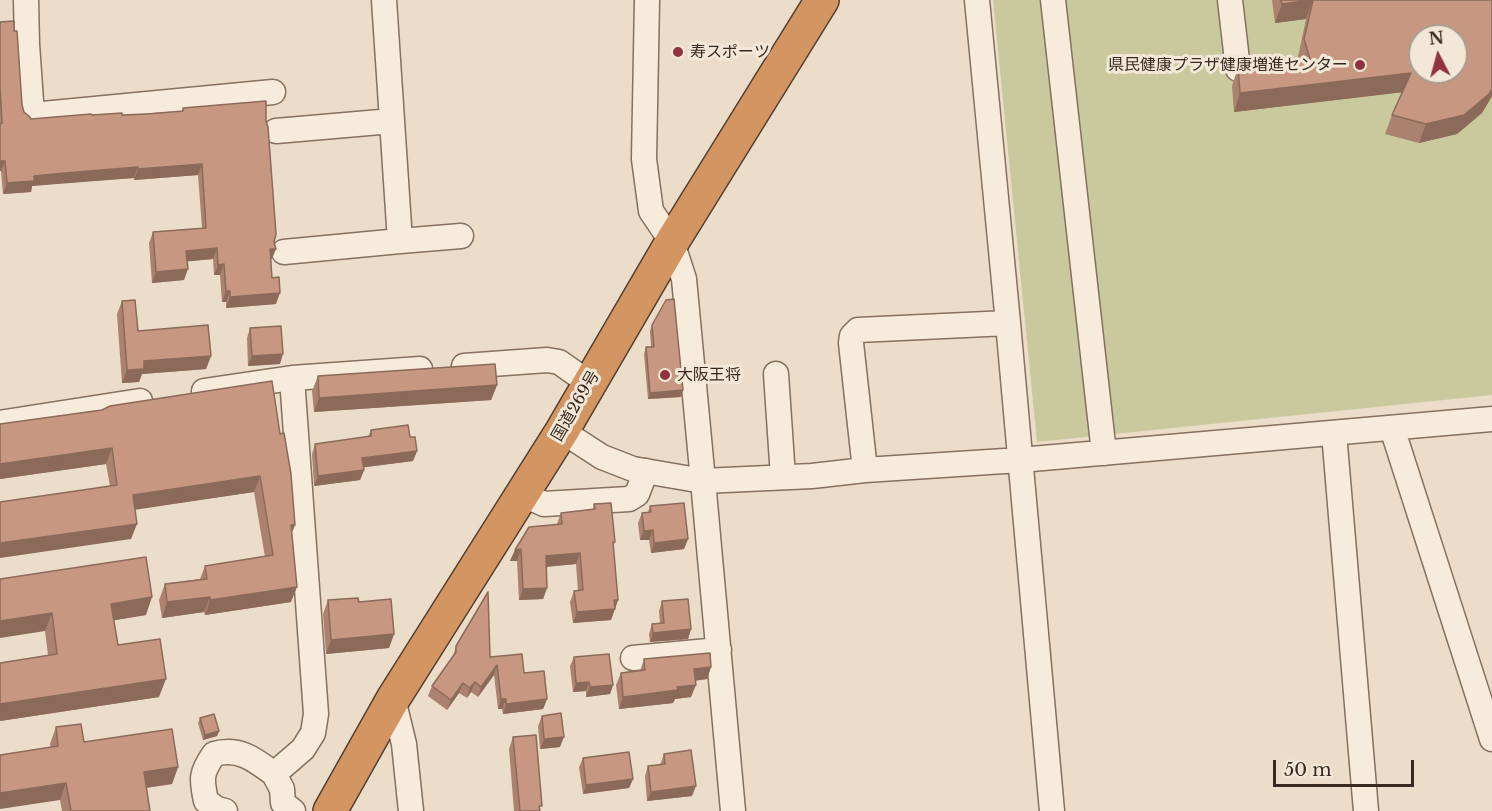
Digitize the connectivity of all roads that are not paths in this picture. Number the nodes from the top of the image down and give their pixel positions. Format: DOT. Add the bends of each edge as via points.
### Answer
graph roads {
  1 [pos="26,0"];
  2 [pos="384,0"];
  3 [pos="647,0"];
  4 [pos="822,0"];
  5 [pos="977,0"];
  6 [pos="1053,0"];
  7 [pos="1230,0"];
  8 [pos="1238,69"];
  9 [pos="273,92"];
  10 [pos="392,121"];
  11 [pos="276,131"];
  12 [pos="461,236"];
  13 [pos="400,241"];
  14 [pos="672,242"];
  15 [pos="284,252"];
  16 [pos="1008,323"];
  17 [pos="776,374"];
  18 [pos="292,378"];
  19 [pos="590,383"];
  20 [pos="1492,419"];
  21 [pos="0,423"];
  22 [pos="1392,428"];
  23 [pos="562,432"];
  24 [pos="1334,433"];
  25 [pos="1104,453"];
  26 [pos="1020,460"];
  27 [pos="646,471"];
  28 [pos="865,471"];
  29 [pos="783,477"];
  30 [pos="704,481"];
  31 [pos="522,494"];
  32 [pos="719,650"];
  33 [pos="633,658"];
  34 [pos="393,699"];
  35 [pos="1492,739"];
  36 [pos="274,774"];
  37 [pos="282,808"];
  38 [pos="225,811"];
  39 [pos="330,811"];
  40 [pos="411,811"];
  41 [pos="733,811"];
  42 [pos="1052,811"];
  43 [pos="1366,811"];
  1 -- 9 [label="street" via="32,115"];
  2 -- 10 [label="street"];
  3 -- 14 [label="street" via="644,159 651,211"];
  4 -- 14 [label="highway, 国道269号"];
  5 -- 16 [label="street"];
  6 -- 25 [label="street"];
  7 -- 8 [label="street"];
  10 -- 11 [label="street"];
  10 -- 13 [label="street"];
  12 -- 13 [label="street"];
  13 -- 15 [label="street"];
  14 -- 19 [label="highway, 国道269号"];
  14 -- 30 [label="street" via="684,279"];
  16 -- 26 [label="street"];
  16 -- 28 [label="street" via="858,330 852,336"];
  17 -- 29 [label="street"];
  18 -- 19 [label="street" via="547,360 559,362"];
  18 -- 21 [label="street"];
  18 -- 36 [label="street" via="316,714 313,733 303,748"];
  19 -- 23 [label="highway, 国道269号"];
  20 -- 22 [label="street"];
  22 -- 24 [label="street"];
  22 -- 35 [label="street"];
  23 -- 27 [label="street" via="602,457"];
  23 -- 31 [label="highway, 国道269号"];
  24 -- 25 [label="street"];
  24 -- 43 [label="street"];
  25 -- 26 [label="street"];
  26 -- 28 [label="street"];
  26 -- 42 [label="street"];
  27 -- 30 [label="street"];
  27 -- 31 [label="street" via="637,494 629,499 544,504"];
  28 -- 29 [label="street"];
  29 -- 30 [label="street"];
  30 -- 32 [label="street"];
  31 -- 34 [label="highway, 国道269号"];
  32 -- 33 [label="street"];
  32 -- 41 [label="street"];
  34 -- 39 [label="highway, 国道269号"];
  34 -- 40 [label="street" via="404,744"];
  36 -- 37 [label="street" via="282,789"];
  36 -- 38 [label="street" via="251,757 226,751 214,754 204,769 202,784 206,801"];
}
